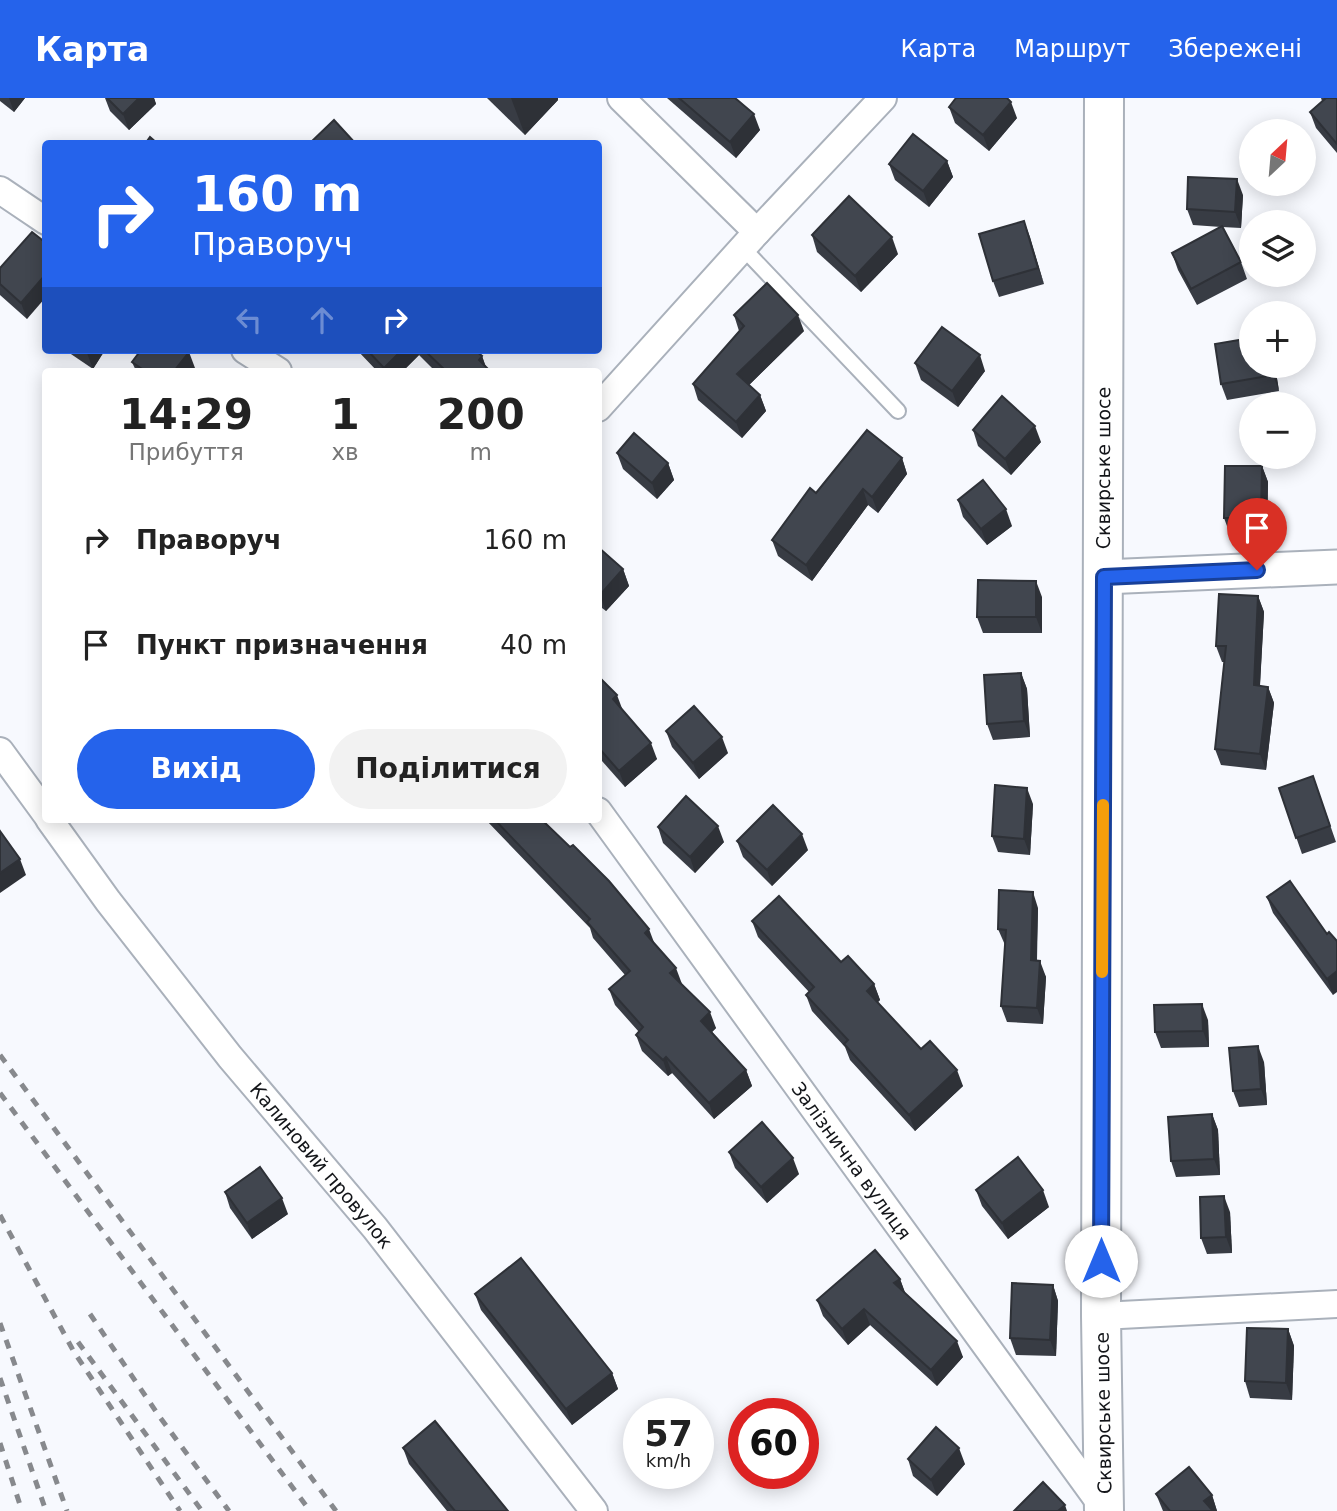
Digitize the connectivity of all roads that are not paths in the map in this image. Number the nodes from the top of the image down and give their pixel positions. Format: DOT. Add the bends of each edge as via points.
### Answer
graph roads {
  1 [pos="621,98"];
  2 [pos="883,98"];
  3 [pos="1104,98"];
  4 [pos="0,190"];
  5 [pos="42,218"];
  6 [pos="750,240"];
  7 [pos="251,354"];
  8 [pos="273,368"];
  9 [pos="602,404"];
  10 [pos="898,411"];
  11 [pos="1337,567"];
  12 [pos="1104,577"];
  13 [pos="0,751"];
  14 [pos="42,809"];
  15 [pos="602,817"];
  16 [pos="52,823"];
  17 [pos="1337,1304"];
  18 [pos="1101,1316"];
  19 [pos="1105,1510"];
  20 [pos="594,1511"];
  1 -- 6 [label="street"];
  2 -- 6 [label="street"];
  3 -- 12 [label="main road, Сквирське шосе"];
  4 -- 5 [label="street"];
  6 -- 9 [label="street"];
  6 -- 10 [label="lane"];
  7 -- 8 [label="street"];
  11 -- 12 [label="street"];
  12 -- 18 [label="main road, Сквирське шосе"];
  13 -- 14 [label="street"];
  15 -- 19 [label="street, Залізнична вулиця"];
  16 -- 20 [label="street, Калиновий провулок" via="230,1057 375,1227"];
  17 -- 18 [label="street"];
  18 -- 19 [label="main road, Сквирське шосе"];
}
